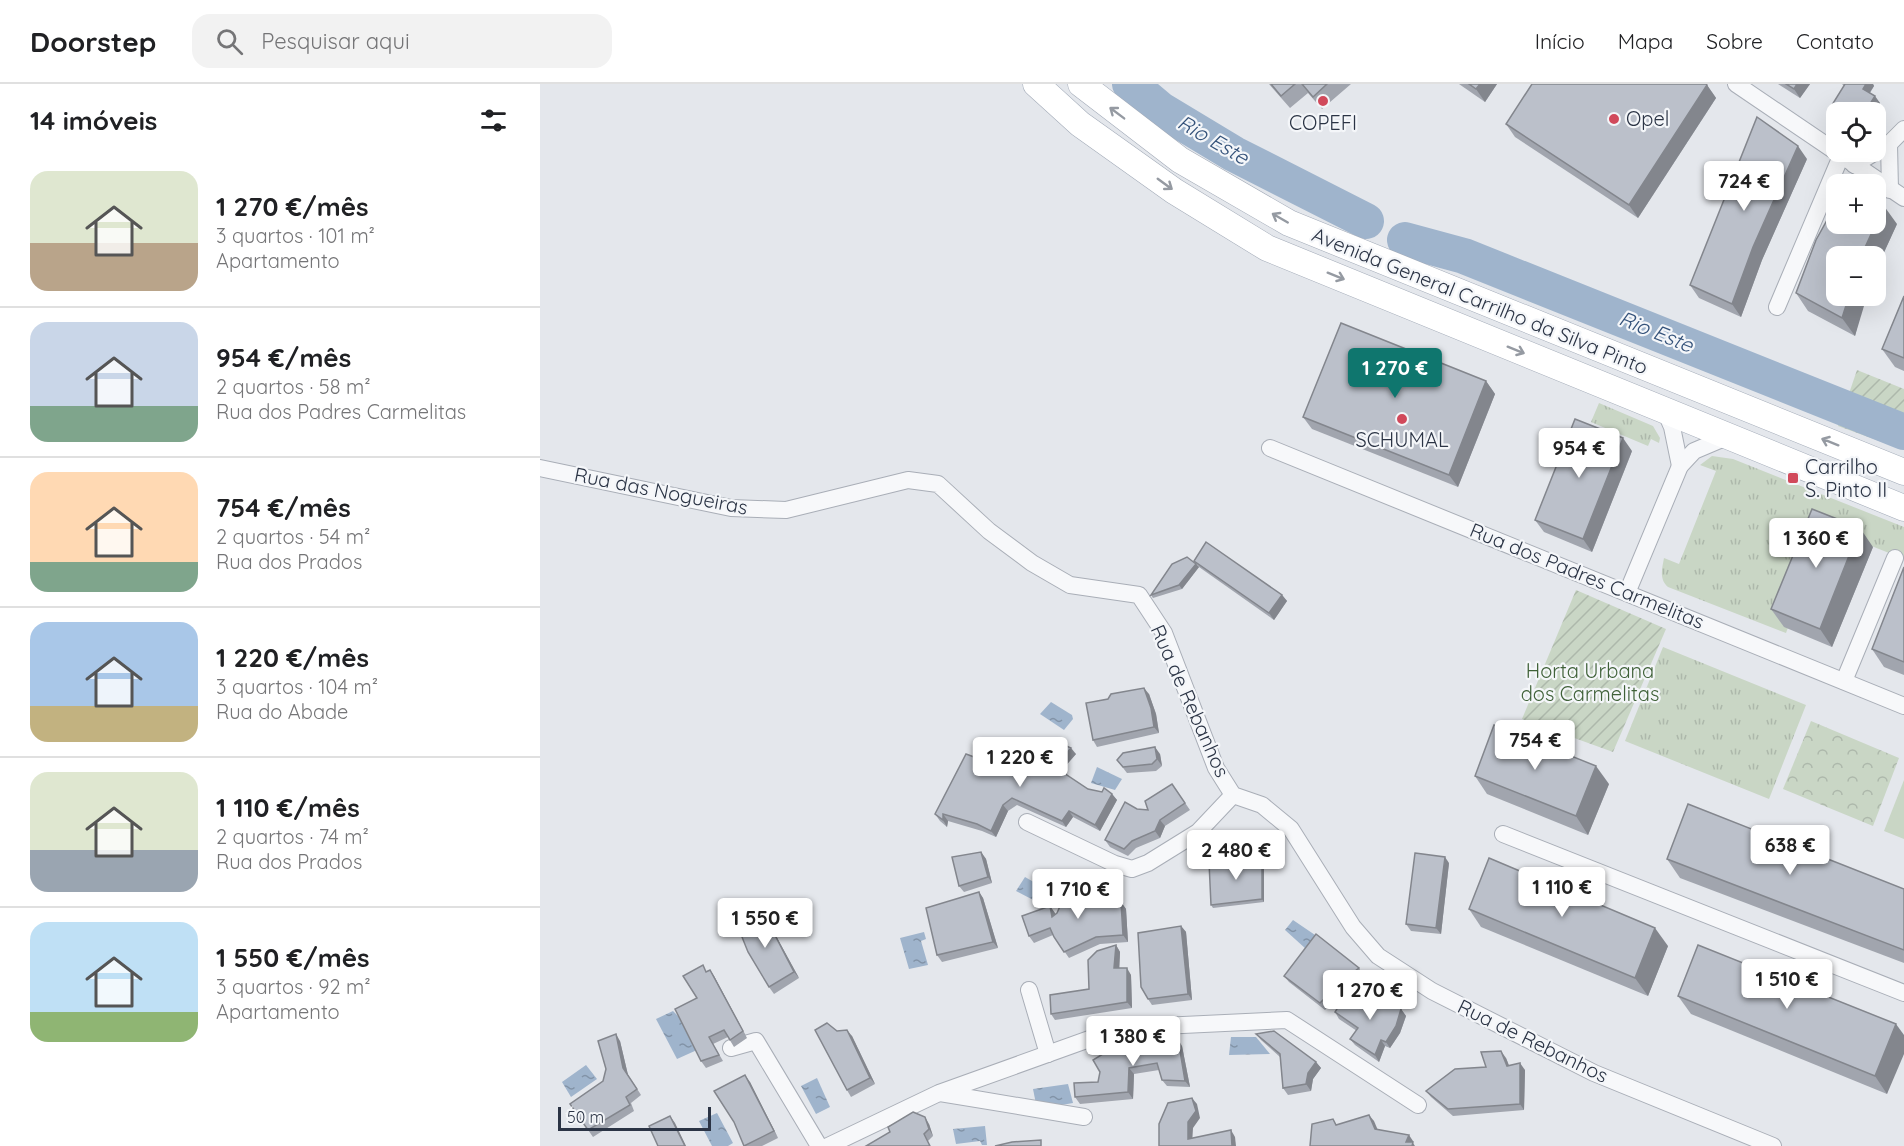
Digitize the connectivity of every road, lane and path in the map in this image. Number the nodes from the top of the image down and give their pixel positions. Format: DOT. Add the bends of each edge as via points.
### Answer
graph roads {
  1 [pos="1036,84"];
  2 [pos="1081,84"];
  3 [pos="1736,84"];
  4 [pos="1904,129"];
  5 [pos="1889,144"];
  6 [pos="1886,145"];
  7 [pos="1826,146"];
  8 [pos="1848,162"];
  9 [pos="1849,162"];
  10 [pos="1897,194"];
  11 [pos="1778,307"];
  12 [pos="1665,411"];
  13 [pos="1727,437"];
  14 [pos="1270,447"];
  15 [pos="1680,466"];
  16 [pos="540,468"];
  17 [pos="1904,472"];
  18 [pos="1904,508"];
  19 [pos="1895,558"];
  20 [pos="1627,593"];
  21 [pos="1139,596"];
  22 [pos="1844,681"];
  23 [pos="1904,705"];
  24 [pos="1233,795"];
  25 [pos="1027,822"];
  26 [pos="1503,834"];
  27 [pos="1029,990"];
  28 [pos="1904,993"];
  29 [pos="730,1048"];
  30 [pos="1048,1054"];
  31 [pos="939,1093"];
  32 [pos="1418,1105"];
  33 [pos="1084,1116"];
  34 [pos="819,1146"];
  35 [pos="828,1146"];
  36 [pos="1773,1146"];
  1 -- 12 [label="main road, Avenida General Carrilho da Silva Pinto, one-way" via="1080,124 1174,191 1267,248"];
  17 -- 2 [label="main road, Avenida General Carrilho da Silva Pinto, one-way" via="1289,223 1180,160"];
  3 -- 7 [label="street"];
  4 -- 5 [label="street"];
  5 -- 6 [label="street"];
  5 -- 10 [label="street"];
  8 -- 11 [label="street"];
  9 -- 10 [label="street"];
  12 -- 13 [label="main road, Avenida General Carrilho da Silva Pinto"];
  12 -- 15 [label="street"];
  13 -- 15 [label="street" via="1694,451"];
  13 -- 18 [label="main road, Avenida General Carrilho da Silva Pinto"];
  14 -- 20 [label="street, Rua dos Padres Carmelitas"];
  15 -- 20 [label="street"];
  16 -- 21 [label="street, Rua das Nogueiras" via="731,508 786,510 908,480 938,484 989,531 1070,585"];
  19 -- 22 [label="street"];
  20 -- 22 [label="street, Rua dos Padres Carmelitas"];
  21 -- 24 [label="street, Rua de Rebanhos" via="1164,633 1216,768"];
  22 -- 23 [label="street, Rua dos Padres Carmelitas"];
  24 -- 25 [label="street" via="1198,832 1132,869"];
  24 -- 36 [label="street, Rua de Rebanhos" via="1262,805 1291,829 1353,927 1378,956 1423,986 1594,1073"];
  26 -- 28 [label="street"];
  27 -- 30 [label="street"];
  29 -- 34 [label="street" via="756,1041"];
  30 -- 31 [label="street"];
  30 -- 32 [label="street" via="1120,1028 1287,1020"];
  31 -- 33 [label="street"];
  31 -- 35 [label="street"];
}
